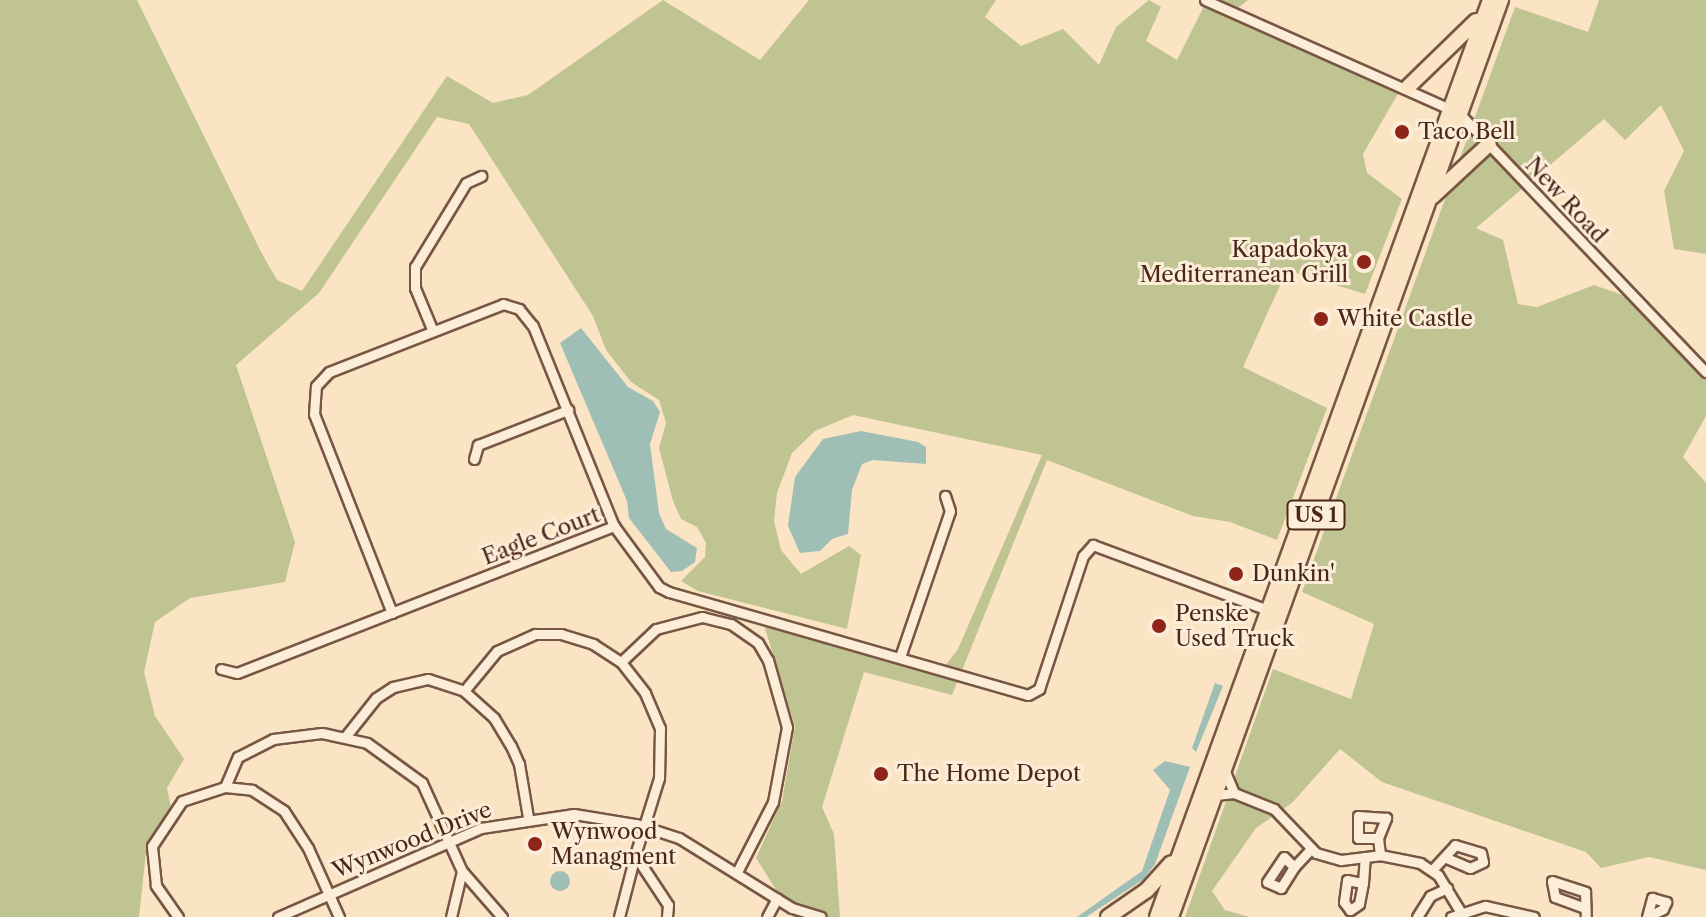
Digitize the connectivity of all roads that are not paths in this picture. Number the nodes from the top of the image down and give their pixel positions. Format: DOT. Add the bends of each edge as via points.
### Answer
graph roads {
  1 [pos="1205,0"];
  2 [pos="1490,0"];
  3 [pos="1501,0"];
  4 [pos="1408,87"];
  5 [pos="1455,110"];
  6 [pos="1489,144"];
  7 [pos="481,176"];
  8 [pos="1423,214"];
  9 [pos="432,329"];
  10 [pos="1706,372"];
  11 [pos="568,410"];
  12 [pos="474,459"];
  13 [pos="945,496"];
  14 [pos="614,526"];
  15 [pos="1268,610"];
  16 [pos="392,613"];
  17 [pos="900,657"];
  18 [pos="621,662"];
  19 [pos="221,669"];
  20 [pos="464,691"];
  21 [pos="345,737"];
  22 [pos="1225,772"];
  23 [pos="225,787"];
  24 [pos="1234,793"];
  25 [pos="1216,795"];
  26 [pos="528,817"];
  27 [pos="644,827"];
  28 [pos="1378,838"];
  29 [pos="450,841"];
  30 [pos="1311,849"];
  31 [pos="1181,850"];
  32 [pos="635,855"];
  33 [pos="1380,855"];
  34 [pos="1365,857"];
  35 [pos="1446,858"];
  36 [pos="1294,867"];
  37 [pos="1432,870"];
  38 [pos="462,871"];
  39 [pos="737,872"];
  40 [pos="1363,883"];
  41 [pos="1447,888"];
  42 [pos="328,894"];
  43 [pos="777,898"];
  44 [pos="300,912"];
  45 [pos="1510,913"];
  46 [pos="1455,914"];
  47 [pos="176,916"];
  48 [pos="278,917"];
  49 [pos="339,917"];
  50 [pos="451,917"];
  51 [pos="502,917"];
  52 [pos="619,917"];
  53 [pos="667,917"];
  54 [pos="767,917"];
  55 [pos="821,917"];
  56 [pos="1108,917"];
  57 [pos="1157,917"];
  58 [pos="1171,917"];
  59 [pos="1417,917"];
  60 [pos="1534,917"];
  1 -- 4 [label="street, New Road"];
  2 -- 4 [label="highway" via="1466,35"];
  2 -- 5 [label="highway, US 1"];
  3 -- 5 [label="highway, US 1"];
  4 -- 5 [label="street, New Road"];
  5 -- 6 [label="street, New Road"];
  5 -- 8 [label="highway, US 1"];
  5 -- 15 [label="highway, US 1"];
  6 -- 8 [label="highway" via="1450,175"];
  6 -- 10 [label="street, New Road"];
  7 -- 9 [label="street" via="466,183 415,267 415,288"];
  8 -- 22 [label="highway, US 1"];
  9 -- 11 [label="street" via="492,305 519,309 533,326"];
  9 -- 16 [label="street" via="329,372 313,394 314,414"];
  11 -- 12 [label="street" via="478,445"];
  11 -- 14 [label="street"];
  13 -- 17 [label="street" via="950,511"];
  14 -- 16 [label="street, Eagle Court"];
  14 -- 17 [label="street, Eagle Court" via="659,587 669,592"];
  15 -- 17 [label="street, Eagle Court" via="1098,544 1083,556 1034,693"];
  15 -- 31 [label="highway, US 1"];
  16 -- 19 [label="street, Eagle Court" via="237,673"];
  18 -- 20 [label="street" via="593,644 561,634 535,634 497,651"];
  18 -- 27 [label="street" via="645,693 660,728 660,770"];
  18 -- 39 [label="street" via="656,629 702,617 731,624 758,643 768,660 787,727 773,802"];
  20 -- 21 [label="street" via="428,679 393,687 376,698"];
  20 -- 26 [label="street" via="494,718 511,746"];
  21 -- 23 [label="street" via="308,733 255,746 233,764"];
  21 -- 29 [label="street" via="394,758 422,783"];
  22 -- 24 [label="street"];
  22 -- 25 [label="highway, US 1"];
  23 -- 42 [label="street, Wynwood Drive" via="252,790 284,811"];
  23 -- 47 [label="street" via="182,801 157,832 152,871"];
  24 -- 25 [label="street"];
  24 -- 30 [label="street" via="1274,809"];
  25 -- 58 [label="highway, US 1"];
  26 -- 27 [label="street, Wynwood Drive" via="574,814"];
  26 -- 29 [label="street, Wynwood Drive"];
  27 -- 32 [label="street"];
  27 -- 39 [label="street, Wynwood Drive" via="679,838"];
  28 -- 33 [label="street"];
  29 -- 38 [label="street"];
  29 -- 42 [label="street, Wynwood Drive"];
  30 -- 34 [label="street" via="1341,860"];
  30 -- 36 [label="street"];
  31 -- 56 [label="highway" via="1147,890"];
  31 -- 57 [label="highway, US 1"];
  32 -- 52 [label="street"];
  32 -- 53 [label="street" via="668,905"];
  33 -- 34 [label="street"];
  33 -- 37 [label="street" via="1409,859"];
  34 -- 40 [label="street"];
  35 -- 37 [label="street"];
  37 -- 41 [label="street"];
  38 -- 50 [label="street"];
  38 -- 51 [label="street"];
  39 -- 43 [label="street, Wynwood Drive"];
  41 -- 46 [label="street"];
  41 -- 59 [label="street" via="1430,896"];
  42 -- 44 [label="street, Wynwood Drive"];
  42 -- 49 [label="street"];
  43 -- 54 [label="street"];
  43 -- 55 [label="street, Wynwood Drive"];
  44 -- 48 [label="street, Wynwood Drive"];
  45 -- 46 [label="street" via="1478,906"];
  45 -- 60 [label="street"];
}
